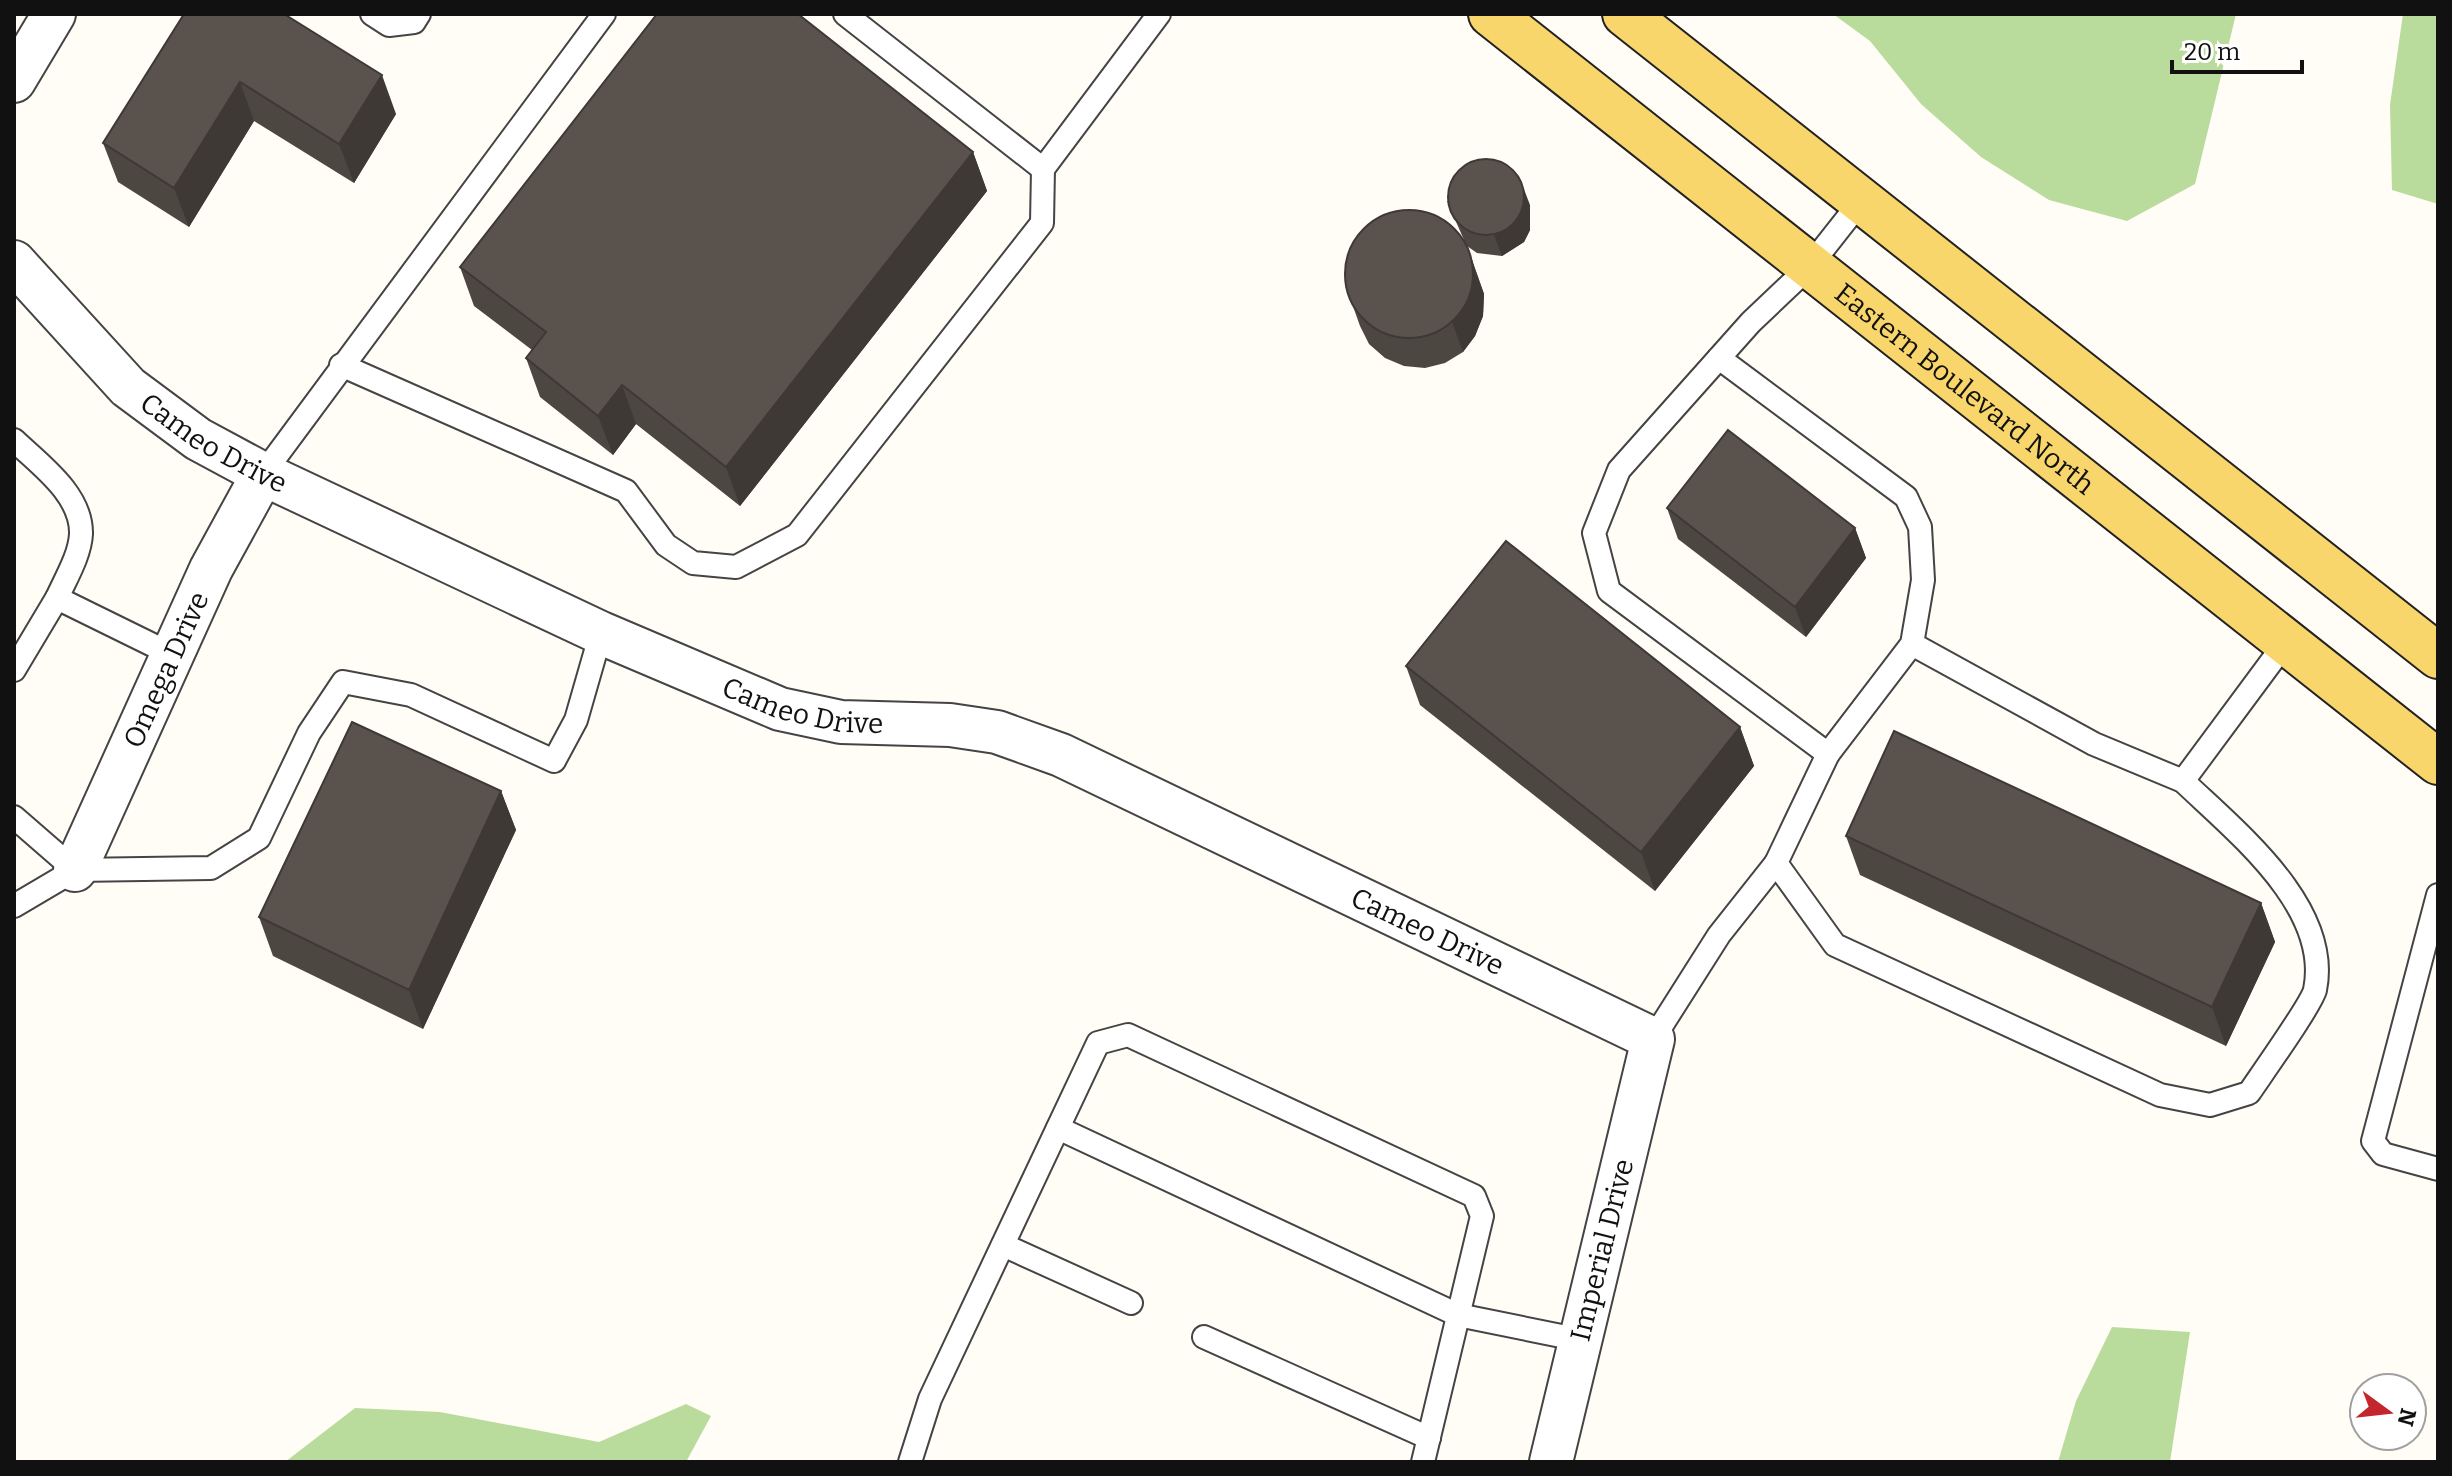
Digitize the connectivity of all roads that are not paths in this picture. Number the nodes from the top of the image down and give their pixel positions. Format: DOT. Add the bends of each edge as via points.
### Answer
graph roads {
  1 [pos="54,14"];
  2 [pos="372,14"];
  3 [pos="419,14"];
  4 [pos="604,14"];
  5 [pos="845,14"];
  6 [pos="1159,14"];
  7 [pos="1491,14"];
  8 [pos="1625,14"];
  9 [pos="14,81"];
  10 [pos="1043,169"];
  11 [pos="1861,201"];
  12 [pos="14,262"];
  13 [pos="1809,267"];
  14 [pos="1719,358"];
  15 [pos="341,365"];
  16 [pos="14,440"];
  17 [pos="263,474"];
  18 [pos="57,598"];
  19 [pos="601,633"];
  20 [pos="2286,642"];
  21 [pos="1912,644"];
  22 [pos="2435,653"];
  23 [pos="173,655"];
  24 [pos="14,670"];
  25 [pos="1828,754"];
  26 [pos="2438,762"];
  27 [pos="2183,781"];
  28 [pos="14,817"];
  29 [pos="1776,863"];
  30 [pos="75,870"];
  31 [pos="2438,895"];
  32 [pos="14,906"];
  33 [pos="1653,1039"];
  34 [pos="1058,1128"];
  35 [pos="2438,1169"];
  36 [pos="1003,1245"];
  37 [pos="1131,1303"];
  38 [pos="1458,1315"];
  39 [pos="1204,1337"];
  40 [pos="1581,1340"];
  41 [pos="1429,1438"];
  42 [pos="910,1462"];
  43 [pos="1423,1462"];
  44 [pos="1551,1462"];
  1 -- 9 [label="street"];
  2 -- 3 [label="lane" via="389,25 414,22"];
  4 -- 15 [label="lane"];
  5 -- 10 [label="lane"];
  6 -- 10 [label="lane"];
  7 -- 13 [label="main road, Eastern Boulevard North"];
  8 -- 11 [label="main road"];
  10 -- 15 [label="lane" via="1042,223 797,535 736,567 693,563 666,545 626,491"];
  11 -- 13 [label="lane"];
  11 -- 22 [label="main road"];
  12 -- 17 [label="street, Cameo Drive" via="128,387 198,439"];
  13 -- 14 [label="lane"];
  13 -- 20 [label="main road, Eastern Boulevard North"];
  14 -- 21 [label="lane" via="1906,497 1920,527 1923,580"];
  14 -- 25 [label="lane" via="1619,470 1594,533 1609,591"];
  15 -- 17 [label="lane"];
  16 -- 18 [label="lane" via="57,481 75,507 81,533"];
  17 -- 19 [label="street, Cameo Drive"];
  17 -- 23 [label="street, Omega Drive" via="211,569"];
  18 -- 23 [label="lane"];
  18 -- 24 [label="lane"];
  19 -- 30 [label="lane" via="576,720 554,761 411,695 343,682 309,733 259,838 211,868"];
  19 -- 33 [label="street, Cameo Drive" via="780,709 841,722 997,732 1061,755"];
  20 -- 26 [label="main road, Eastern Boulevard North"];
  20 -- 27 [label="lane"];
  21 -- 25 [label="lane"];
  21 -- 27 [label="lane" via="2094,744"];
  23 -- 30 [label="street, Omega Drive"];
  25 -- 29 [label="lane"];
  27 -- 29 [label="lane" via="2276,871 2313,934 2315,991 2249,1093 2210,1105 2160,1095 1835,945"];
  28 -- 30 [label="lane"];
  29 -- 33 [label="lane" via="1719,935"];
  30 -- 32 [label="lane"];
  31 -- 35 [label="lane" via="2373,1141 2383,1154"];
  33 -- 40 [label="street, Imperial Drive"];
  34 -- 36 [label="lane"];
  34 -- 38 [label="lane"];
  34 -- 38 [label="lane" via="1098,1043 1128,1035 1474,1196 1482,1216"];
  36 -- 37 [label="lane"];
  36 -- 42 [label="lane" via="930,1399"];
  38 -- 40 [label="lane"];
  38 -- 41 [label="lane"];
  39 -- 41 [label="lane"];
  40 -- 44 [label="street, Imperial Drive"];
  41 -- 43 [label="lane"];
}
